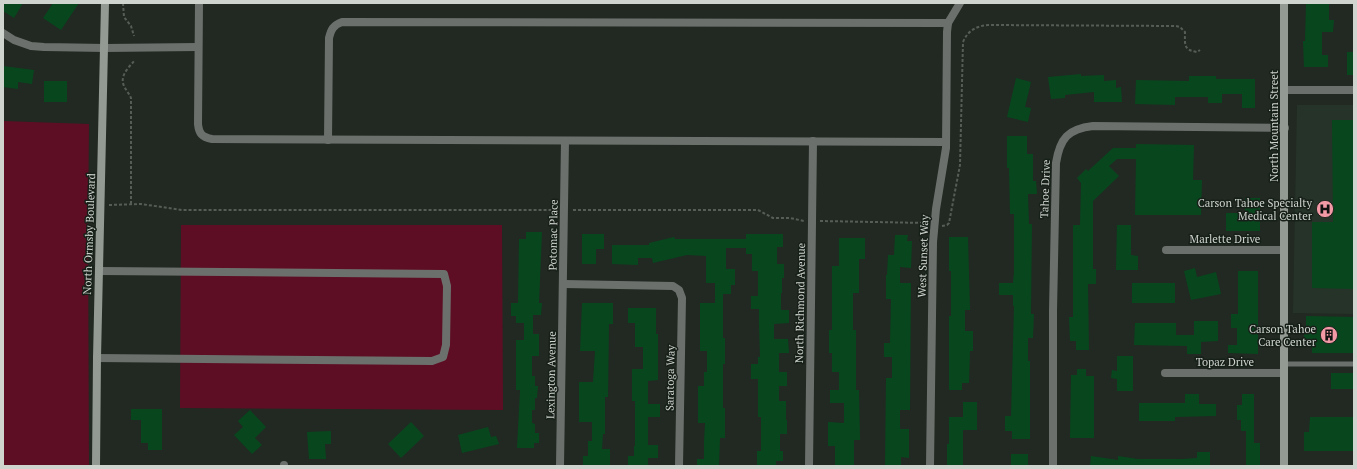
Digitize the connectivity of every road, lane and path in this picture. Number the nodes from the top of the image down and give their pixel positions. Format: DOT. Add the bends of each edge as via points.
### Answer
graph roads {
  1 [pos="106,3"];
  2 [pos="123,3"];
  3 [pos="199,3"];
  4 [pos="960,3"];
  5 [pos="1284,3"];
  6 [pos="948,23"];
  7 [pos="3,33"];
  8 [pos="134,36"];
  9 [pos="198,47"];
  10 [pos="105,48"];
  11 [pos="1200,50"];
  12 [pos="135,60"];
  13 [pos="1285,90"];
  14 [pos="1354,90"];
  15 [pos="1285,128"];
  16 [pos="328,140"];
  17 [pos="565,141"];
  18 [pos="813,141"];
  19 [pos="946,142"];
  20 [pos="108,204"];
  21 [pos="131,204"];
  22 [pos="564,210"];
  23 [pos="812,221"];
  24 [pos="934,224"];
  25 [pos="1166,250"];
  26 [pos="1284,250"];
  27 [pos="100,271"];
  28 [pos="564,284"];
  29 [pos="679,290"];
  30 [pos="97,358"];
  31 [pos="1284,364"];
  32 [pos="1354,364"];
  33 [pos="1165,373"];
  34 [pos="1284,373"];
  35 [pos="96,466"];
  36 [pos="560,466"];
  37 [pos="679,466"];
  38 [pos="809,466"];
  39 [pos="930,466"];
  40 [pos="1052,466"];
  41 [pos="1284,466"];
  1 -- 10 [label="street, North Ormsby Boulevard"];
  2 -- 8 [label="path" via="124,17 131,26"];
  3 -- 9 [label="street"];
  4 -- 6 [label="street"];
  5 -- 13 [label="street, North Mountain Street"];
  6 -- 16 [label="street" via="342,22 333,27 329,38"];
  6 -- 19 [label="street, West Sunset Way"];
  7 -- 10 [label="street" via="31,46"];
  9 -- 10 [label="street"];
  9 -- 16 [label="street" via="198,124 203,137 218,140"];
  10 -- 27 [label="street, North Ormsby Boulevard"];
  11 -- 24 [label="path" via="1191,51 1186,47 1186,32 1176,26 980,26 972,29 963,42 959,172 949,223"];
  12 -- 21 [label="path" via="123,78 131,98"];
  13 -- 14 [label="street"];
  13 -- 15 [label="street, North Mountain Street"];
  15 -- 26 [label="street, North Mountain Street"];
  15 -- 40 [label="street, Tahoe Drive" via="1093,126 1072,131 1065,137 1056,163"];
  16 -- 17 [label="street"];
  17 -- 18 [label="street"];
  17 -- 22 [label="street, Potomac Place"];
  18 -- 19 [label="street"];
  18 -- 23 [label="street, North Richmond Avenue"];
  19 -- 24 [label="street, West Sunset Way"];
  20 -- 21 [label="path"];
  21 -- 22 [label="path" via="182,210"];
  22 -- 23 [label="path" via="758,210 773,218"];
  22 -- 28 [label="street, Potomac Place"];
  23 -- 24 [label="path"];
  23 -- 38 [label="street, North Richmond Avenue"];
  24 -- 39 [label="street, West Sunset Way"];
  25 -- 26 [label="street, Marlette Drive"];
  26 -- 31 [label="street, North Mountain Street"];
  27 -- 30 [label="street, North Ormsby Boulevard"];
  27 -- 30 [label="street" via="444,274 447,286 446,345 443,357 432,361"];
  28 -- 29 [label="street, Potomac Place" via="673,286"];
  28 -- 36 [label="street, Lexington Avenue"];
  29 -- 37 [label="street, Saratoga Way" via="682,298"];
  30 -- 35 [label="street, North Ormsby Boulevard"];
  31 -- 32 [label="lane"];
  31 -- 34 [label="street, North Mountain Street"];
  33 -- 34 [label="street, Topaz Drive"];
  34 -- 41 [label="street, North Mountain Street"];
}
